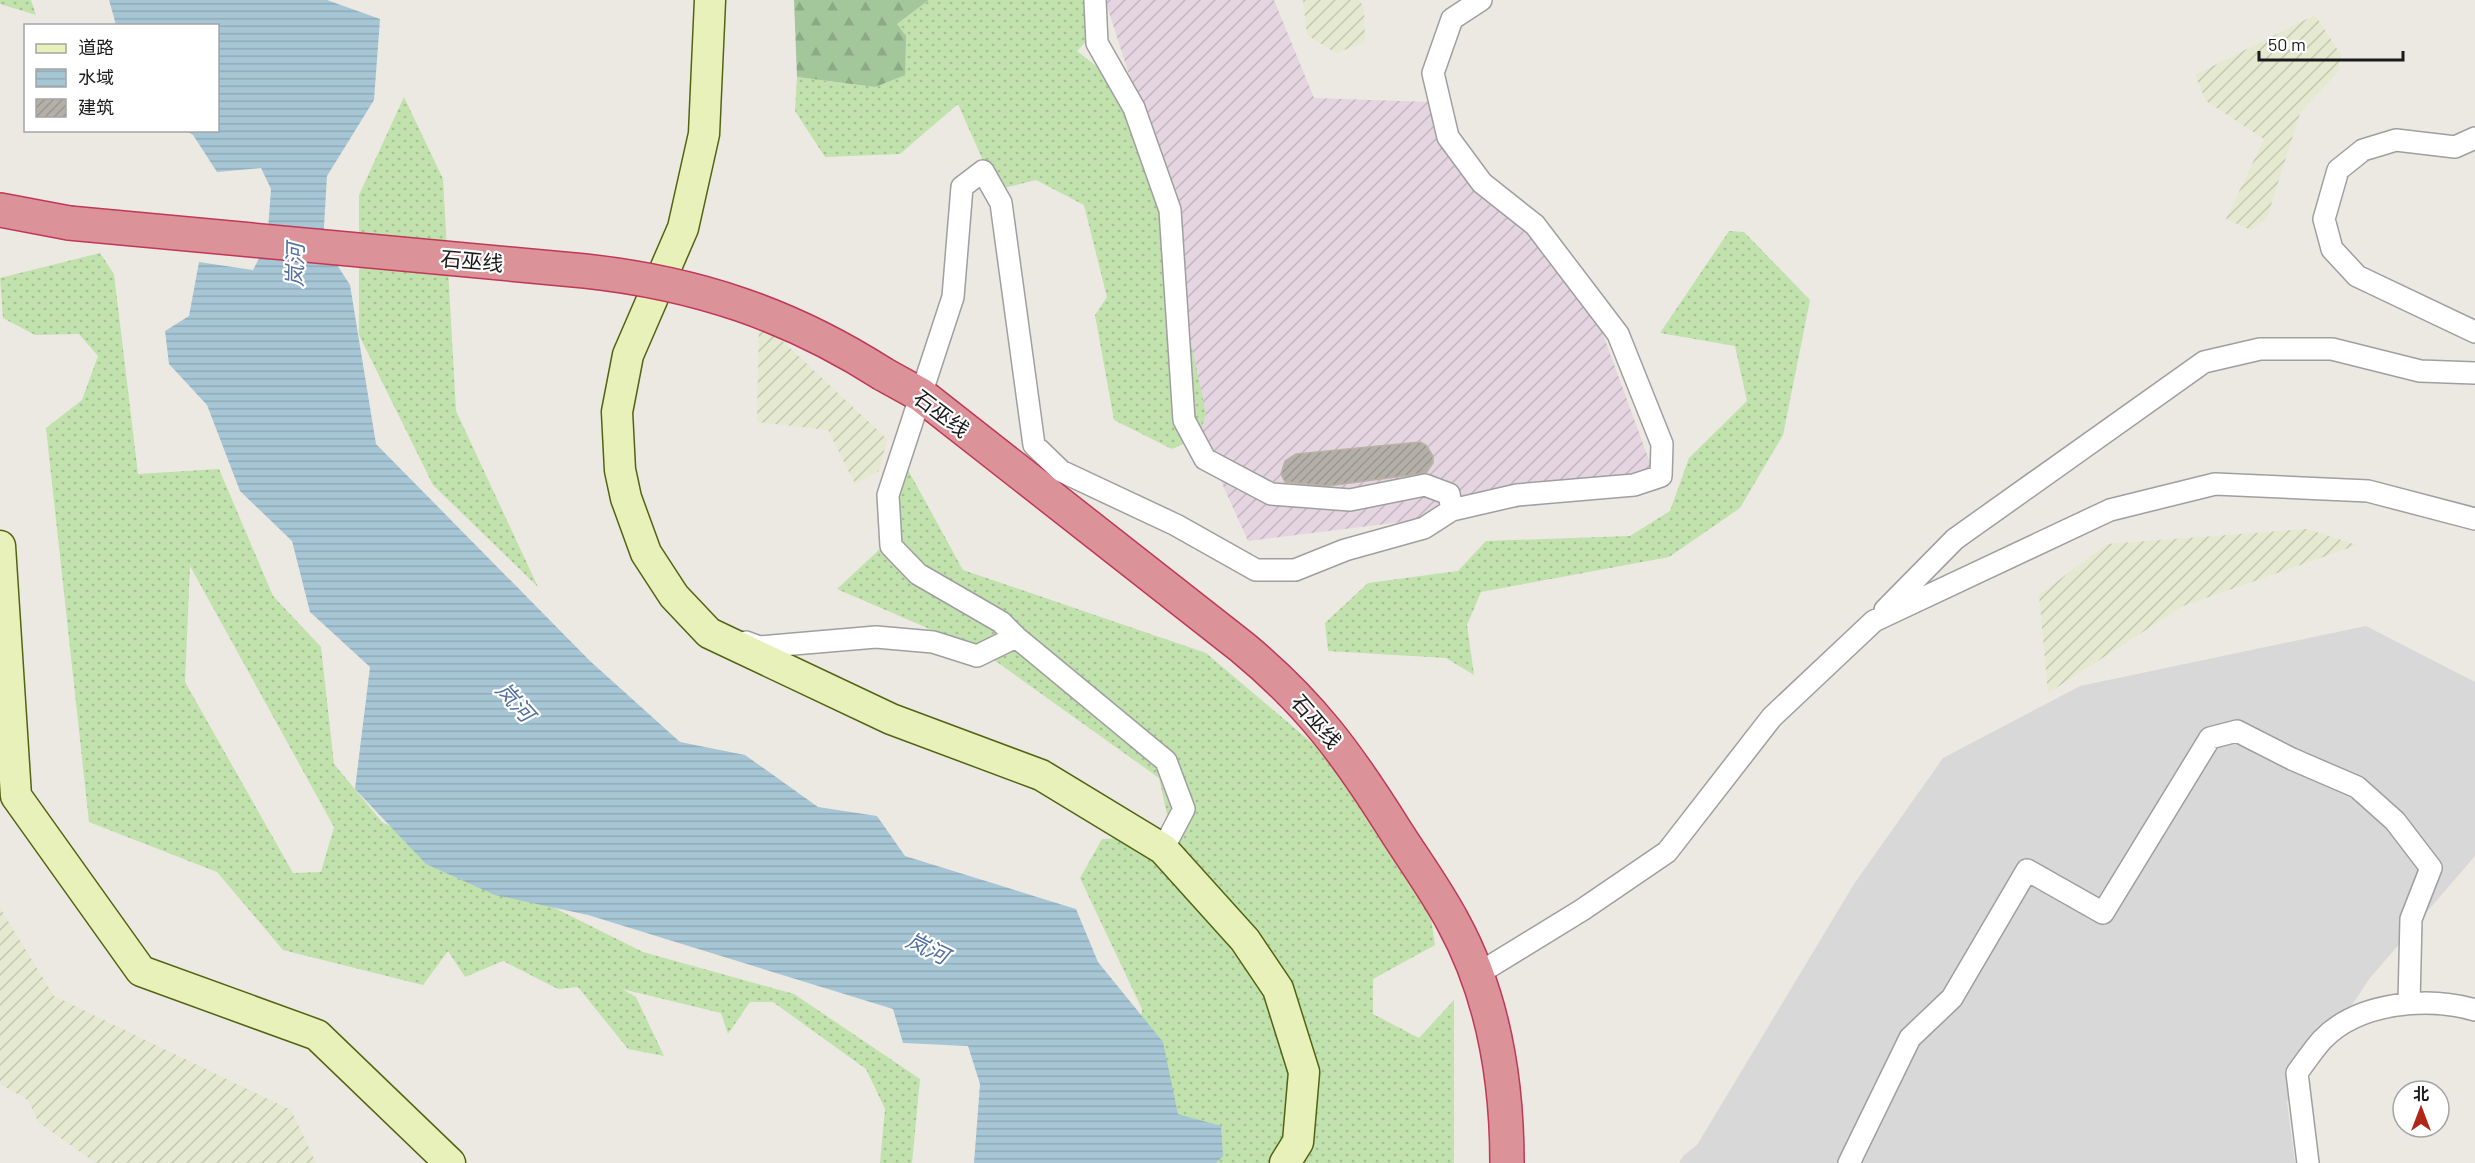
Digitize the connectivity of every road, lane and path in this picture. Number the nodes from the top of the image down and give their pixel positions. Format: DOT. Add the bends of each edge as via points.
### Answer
graph roads {
  1 [pos="710,0"];
  2 [pos="1095,0"];
  3 [pos="1481,0"];
  4 [pos="2475,138"];
  5 [pos="0,210"];
  6 [pos="2475,332"];
  7 [pos="2475,373"];
  8 [pos="921,395"];
  9 [pos="1452,510"];
  10 [pos="2475,519"];
  11 [pos="0,546"];
  12 [pos="631,555"];
  13 [pos="1874,621"];
  14 [pos="1016,637"];
  15 [pos="1163,849"];
  16 [pos="1476,975"];
  17 [pos="2409,1003"];
  18 [pos="2475,1010"];
  19 [pos="450,1163"];
  20 [pos="1286,1163"];
  21 [pos="1508,1163"];
  22 [pos="1849,1163"];
  23 [pos="2308,1163"];
  1 -- 15 [label="street" via="704,134 683,228 628,355 617,412 620,470 646,553 674,596 709,633 891,719 1041,775"];
  2 -- 9 [label="street" via="1097,43 1134,108 1170,210 1184,420 1205,459 1271,494 1350,500 1425,485 1449,494"];
  3 -- 9 [label="street" via="1452,19 1433,73 1448,137 1482,183 1535,225 1618,334 1662,444 1661,476 1634,485 1517,495"];
  4 -- 6 [label="street" via="2455,147 2396,140 2363,150 2338,170 2324,219 2332,249 2357,276"];
  5 -- 8 [label="highway, 石巫线, bridge" via="69,223 667,282 783,319 851,353"];
  7 -- 13 [label="street" via="2420,371 2332,349 2260,349 2204,362 1955,538"];
  8 -- 9 [label="street" via="953,297 962,188 983,171 1001,202 1034,445 1061,471 1176,525 1256,570 1295,570 1344,550 1424,528"];
  8 -- 14 [label="street" via="888,495 891,546 918,574 1001,622"];
  8 -- 16 [label="highway, 石巫线" via="1267,667 1312,711 1361,777 1454,922"];
  10 -- 13 [label="street" via="2368,491 2215,484 2110,510"];
  11 -- 19 [label="street" via="16,796 141,970 317,1035"];
  12 -- 14 [label="street" via="701,624 759,647 876,637 933,642 977,656"];
  13 -- 16 [label="street" via="1772,717 1667,852"];
  14 -- 15 [label="street" via="1166,761 1184,809"];
  15 -- 20 [label="street" via="1245,940 1278,989 1304,1072 1298,1142"];
  16 -- 21 [label="highway, 石巫线" via="1500,1065"];
  17 -- 18 [label="street" via="2442,1003"];
  17 -- 22 [label="street" via="2411,918 2431,868 2395,821 2357,787 2237,731 2210,738 2103,913 2027,870 1952,998 1910,1038"];
  17 -- 23 [label="street" via="2372,1011 2338,1027 2323,1039 2297,1073"];
}
